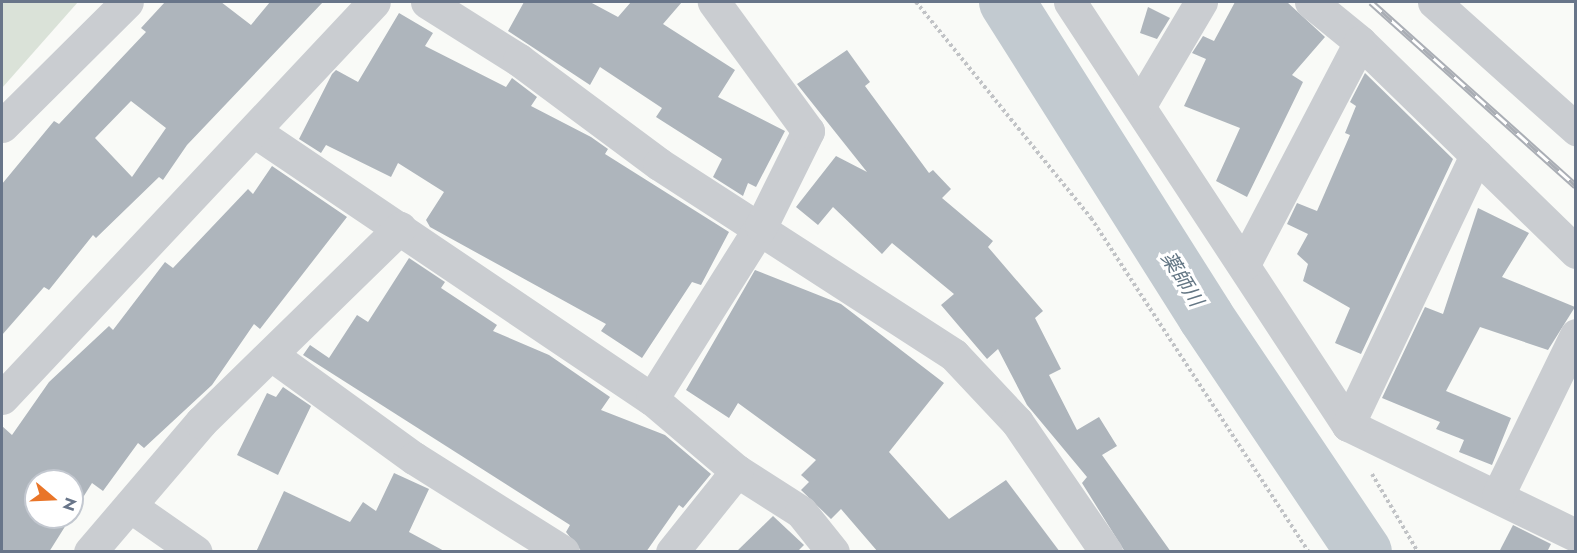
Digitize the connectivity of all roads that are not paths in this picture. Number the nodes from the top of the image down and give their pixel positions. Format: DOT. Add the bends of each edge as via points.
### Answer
graph roads {
  1 [pos="127,2"];
  2 [pos="374,2"];
  3 [pos="427,2"];
  4 [pos="714,2"];
  5 [pos="1070,2"];
  6 [pos="1201,2"];
  7 [pos="1311,2"];
  8 [pos="1434,2"];
  9 [pos="1360,42"];
  10 [pos="1140,105"];
  11 [pos="2,126"];
  12 [pos="1575,129"];
  13 [pos="254,131"];
  14 [pos="1476,156"];
  15 [pos="761,226"];
  16 [pos="400,228"];
  17 [pos="1575,252"];
  18 [pos="1244,264"];
  19 [pos="1575,335"];
  20 [pos="273,357"];
  21 [pos="2,399"];
  22 [pos="652,399"];
  23 [pos="1348,425"];
  24 [pos="737,471"];
  25 [pos="1498,495"];
  26 [pos="130,506"];
  27 [pos="1575,535"];
  28 [pos="90,552"];
  29 [pos="196,552"];
  30 [pos="562,552"];
  31 [pos="672,552"];
  32 [pos="833,552"];
  33 [pos="1106,552"];
  1 -- 11 [label="street"];
  2 -- 13 [label="street"];
  3 -- 15 [label="street" via="519,60 659,164"];
  4 -- 15 [label="street" via="808,131"];
  5 -- 10 [label="street"];
  6 -- 10 [label="street"];
  7 -- 9 [label="street"];
  8 -- 12 [label="street"];
  9 -- 14 [label="street"];
  9 -- 18 [label="street"];
  10 -- 18 [label="street"];
  13 -- 16 [label="street"];
  13 -- 21 [label="street"];
  14 -- 17 [label="street"];
  14 -- 23 [label="street"];
  15 -- 22 [label="street"];
  15 -- 33 [label="street" via="954,355 1017,422"];
  16 -- 20 [label="street"];
  16 -- 22 [label="street"];
  18 -- 23 [label="street"];
  19 -- 25 [label="street"];
  20 -- 26 [label="street" via="201,422"];
  20 -- 30 [label="street" via="414,458"];
  22 -- 24 [label="street"];
  23 -- 25 [label="street"];
  24 -- 31 [label="street"];
  24 -- 32 [label="street" via="801,512"];
  25 -- 27 [label="street"];
  26 -- 28 [label="street"];
  26 -- 29 [label="street"];
}
